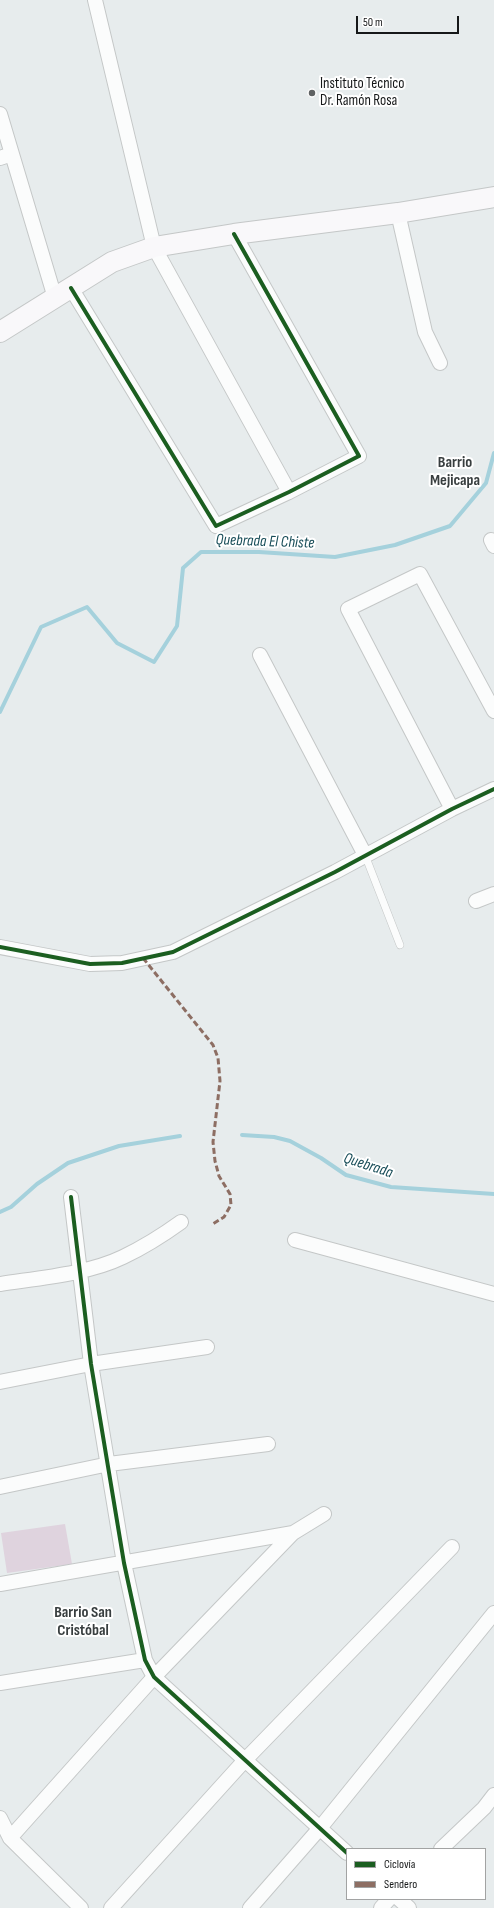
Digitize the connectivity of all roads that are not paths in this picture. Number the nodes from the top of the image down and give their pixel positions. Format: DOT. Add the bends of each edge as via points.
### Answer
graph roads {
  1 [pos="95,0"];
  2 [pos="0,114"];
  3 [pos="6,156"];
  4 [pos="494,196"];
  5 [pos="398,213"];
  6 [pos="234,234"];
  7 [pos="154,247"];
  8 [pos="63,293"];
  9 [pos="0,332"];
  10 [pos="440,363"];
  11 [pos="289,492"];
  12 [pos="260,655"];
  13 [pos="494,711"];
  14 [pos="494,789"];
  15 [pos="452,809"];
  16 [pos="364,856"];
  17 [pos="494,894"];
  18 [pos="476,901"];
  19 [pos="400,945"];
  20 [pos="0,947"];
  21 [pos="71,1197"];
  22 [pos="181,1222"];
  23 [pos="295,1240"];
  24 [pos="80,1271"];
  25 [pos="0,1284"];
  26 [pos="494,1294"];
  27 [pos="207,1347"];
  28 [pos="91,1364"];
  29 [pos="0,1382"];
  30 [pos="268,1444"];
  31 [pos="108,1464"];
  32 [pos="0,1486"];
  33 [pos="324,1514"];
  34 [pos="293,1533"];
  35 [pos="452,1547"];
  36 [pos="124,1563"];
  37 [pos="0,1584"];
  38 [pos="494,1613"];
  39 [pos="145,1660"];
  40 [pos="154,1677"];
  41 [pos="0,1683"];
  42 [pos="245,1760"];
  43 [pos="494,1794"];
  44 [pos="0,1818"];
  45 [pos="320,1828"];
  46 [pos="10,1838"];
  47 [pos="442,1848"];
  48 [pos="346,1852"];
  49 [pos="388,1900"];
  50 [pos="400,1900"];
  51 [pos="81,1908"];
  52 [pos="112,1908"];
  53 [pos="250,1908"];
  54 [pos="381,1908"];
  55 [pos="409,1908"];
  1 -- 7 [label="street"];
  2 -- 3 [label="street"];
  3 -- 8 [label="street"];
  4 -- 5 [label="street"];
  5 -- 6 [label="street"];
  5 -- 10 [label="street" via="425,332"];
  6 -- 7 [label="street"];
  6 -- 11 [label="street" via="359,456"];
  7 -- 8 [label="street" via="112,262"];
  7 -- 11 [label="street"];
  8 -- 9 [label="street"];
  8 -- 11 [label="street" via="216,526"];
  12 -- 16 [label="street"];
  13 -- 15 [label="street" via="420,574 348,609"];
  14 -- 15 [label="street"];
  15 -- 16 [label="street"];
  16 -- 19 [label="lane"];
  16 -- 20 [label="street" via="173,952 122,962 90,964"];
  17 -- 18 [label="street"];
  21 -- 24 [label="street"];
  22 -- 24 [label="street" via="122,1258"];
  23 -- 26 [label="street"];
  24 -- 25 [label="street"];
  24 -- 28 [label="street"];
  27 -- 28 [label="street"];
  28 -- 29 [label="street"];
  28 -- 31 [label="street"];
  30 -- 31 [label="street"];
  31 -- 32 [label="street"];
  31 -- 36 [label="street"];
  33 -- 34 [label="street"];
  34 -- 36 [label="street"];
  34 -- 40 [label="street"];
  35 -- 42 [label="street"];
  36 -- 37 [label="street"];
  36 -- 39 [label="street"];
  38 -- 45 [label="street"];
  39 -- 40 [label="street"];
  39 -- 41 [label="street"];
  40 -- 42 [label="street"];
  40 -- 46 [label="street"];
  42 -- 45 [label="street"];
  42 -- 52 [label="street"];
  43 -- 47 [label="street" via="484,1808"];
  44 -- 46 [label="street"];
  45 -- 48 [label="street"];
  45 -- 53 [label="street"];
  46 -- 51 [label="street"];
  49 -- 54 [label="street"];
  50 -- 55 [label="street"];
}
